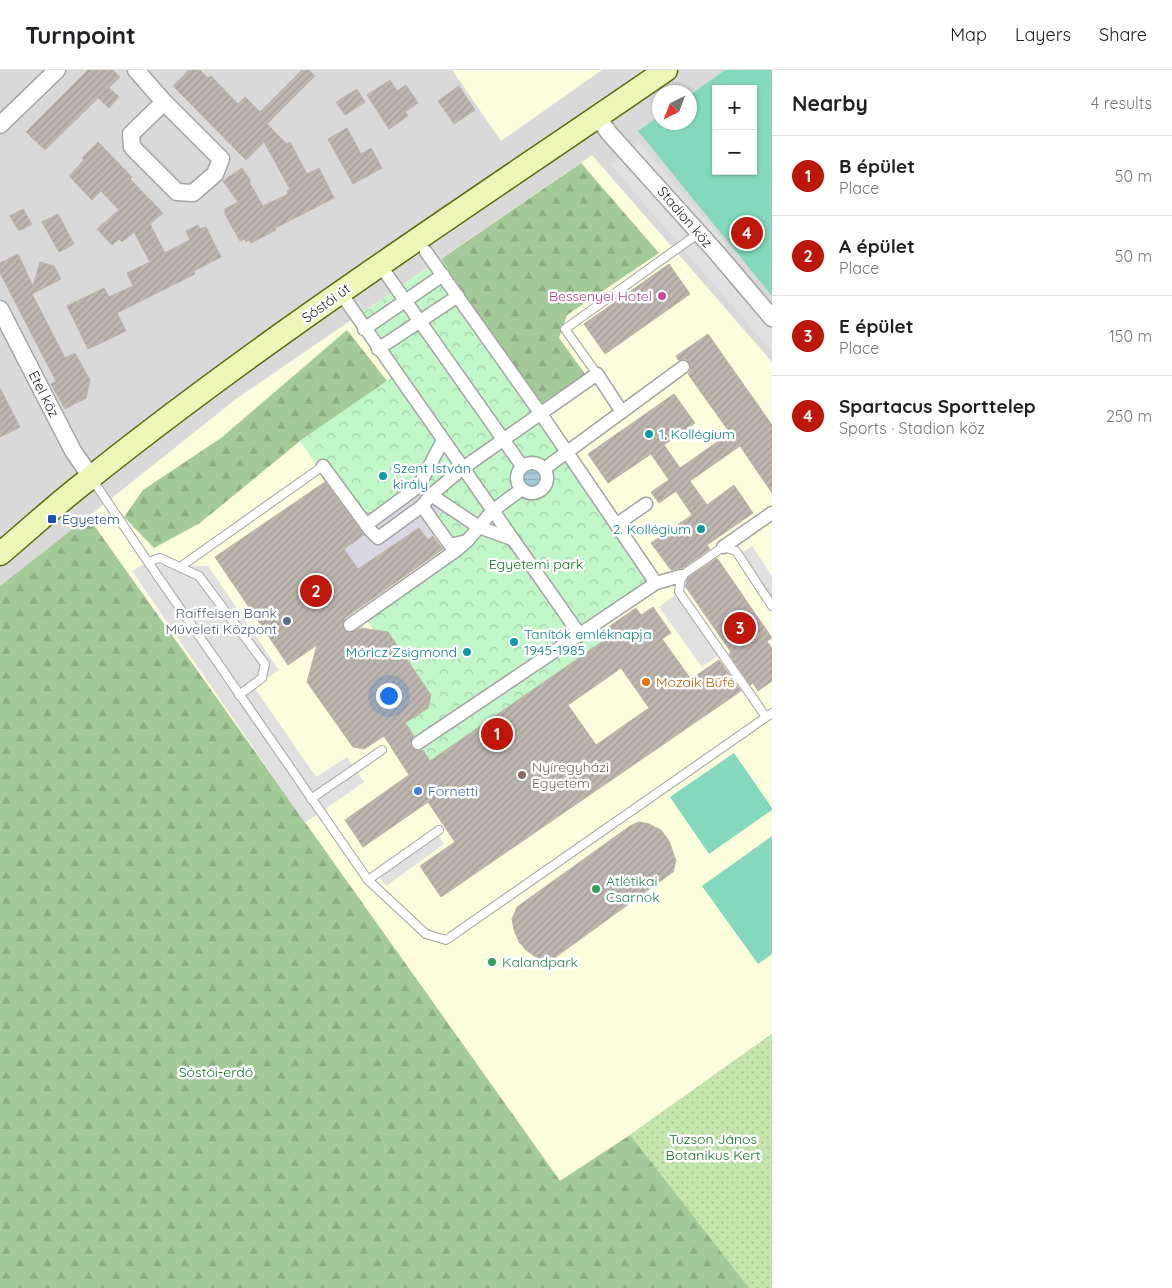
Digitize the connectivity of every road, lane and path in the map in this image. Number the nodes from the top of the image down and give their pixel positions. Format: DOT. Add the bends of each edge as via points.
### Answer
graph roads {
  1 [pos="57,70"];
  2 [pos="136,70"];
  3 [pos="666,70"];
  4 [pos="164,102"];
  5 [pos="597,116"];
  6 [pos="0,125"];
  7 [pos="699,233"];
  8 [pos="426,252"];
  9 [pos="380,264"];
  10 [pos="443,275"];
  11 [pos="340,292"];
  12 [pos="458,296"];
  13 [pos="406,300"];
  14 [pos="0,309"];
  15 [pos="772,318"];
  16 [pos="420,321"];
  17 [pos="364,329"];
  18 [pos="378,349"];
  19 [pos="683,367"];
  20 [pos="597,374"];
  21 [pos="622,412"];
  22 [pos="541,414"];
  23 [pos="504,439"];
  24 [pos="443,440"];
  25 [pos="567,452"];
  26 [pos="323,466"];
  27 [pos="522,466"];
  28 [pos="464,468"];
  29 [pos="544,469"];
  30 [pos="91,478"];
  31 [pos="417,488"];
  32 [pos="522,489"];
  33 [pos="427,501"];
  34 [pos="646,504"];
  35 [pos="492,511"];
  36 [pos="772,513"];
  37 [pos="617,524"];
  38 [pos="366,525"];
  39 [pos="479,527"];
  40 [pos="512,539"];
  41 [pos="467,541"];
  42 [pos="724,547"];
  43 [pos="0,554"];
  44 [pos="148,562"];
  45 [pos="180,567"];
  46 [pos="681,576"];
  47 [pos="656,583"];
  48 [pos="772,606"];
  49 [pos="350,624"];
  50 [pos="580,635"];
  51 [pos="239,695"];
  52 [pos="769,715"];
  53 [pos="418,743"];
  54 [pos="382,750"];
  55 [pos="311,799"];
  56 [pos="438,830"];
  57 [pos="368,880"];
  1 -- 6 [label="street"];
  2 -- 4 [label="street"];
  3 -- 5 [label="main road, Sóstói út"];
  4 -- 4 [label="street" via="221,159 215,174 193,193 177,192 132,147 131,134"];
  5 -- 7 [label="street, Stadion köz"];
  5 -- 9 [label="main road, Sóstói út"];
  7 -- 15 [label="street, Stadion köz"];
  7 -- 20 [label="lane" via="566,328"];
  8 -- 10 [label="street"];
  9 -- 11 [label="main road, Sóstói út"];
  9 -- 13 [label="street"];
  10 -- 12 [label="street"];
  10 -- 13 [label="street"];
  11 -- 17 [label="street"];
  11 -- 30 [label="main road, Sóstói út"];
  12 -- 16 [label="street"];
  12 -- 22 [label="street"];
  13 -- 16 [label="street"];
  13 -- 17 [label="street"];
  14 -- 30 [label="street, Etel köz" via="73,451"];
  16 -- 18 [label="street"];
  16 -- 23 [label="street"];
  17 -- 18 [label="street"];
  18 -- 24 [label="street"];
  19 -- 21 [label="street"];
  20 -- 21 [label="street"];
  20 -- 22 [label="street"];
  21 -- 25 [label="street"];
  22 -- 23 [label="street"];
  22 -- 25 [label="street"];
  23 -- 27 [label="street"];
  23 -- 28 [label="street"];
  24 -- 28 [label="street"];
  24 -- 31 [label="street"];
  25 -- 29 [label="street"];
  25 -- 37 [label="street"];
  26 -- 38 [label="street"];
  26 -- 45 [label="lane"];
  27 -- 29 [label="street" via="531,463"];
  27 -- 32 [label="street" via="517,475"];
  28 -- 33 [label="street"];
  28 -- 35 [label="street"];
  29 -- 32 [label="street" via="547,478 540,490 530,492"];
  30 -- 43 [label="main road, Sóstói út"];
  30 -- 44 [label="lane"];
  31 -- 33 [label="street"];
  31 -- 38 [label="street"];
  32 -- 35 [label="street"];
  33 -- 38 [label="street" via="378,538"];
  33 -- 39 [label="street"];
  33 -- 41 [label="street" via="450,545"];
  34 -- 37 [label="street"];
  35 -- 39 [label="street"];
  35 -- 40 [label="street"];
  36 -- 42 [label="street"];
  37 -- 47 [label="street"];
  39 -- 40 [label="street"];
  39 -- 41 [label="street"];
  40 -- 50 [label="street"];
  41 -- 49 [label="street"];
  42 -- 46 [label="lane"];
  42 -- 48 [label="lane" via="736,551"];
  44 -- 45 [label="lane" via="160,558"];
  44 -- 51 [label="lane"];
  45 -- 51 [label="lane" via="199,576 265,664 262,678"];
  46 -- 47 [label="street"];
  46 -- 52 [label="lane" via="679,592"];
  47 -- 50 [label="street"];
  50 -- 53 [label="street"];
  51 -- 55 [label="lane"];
  52 -- 57 [label="lane" via="446,940 426,934"];
  54 -- 55 [label="lane"];
  55 -- 57 [label="lane"];
  56 -- 57 [label="lane"];
}
